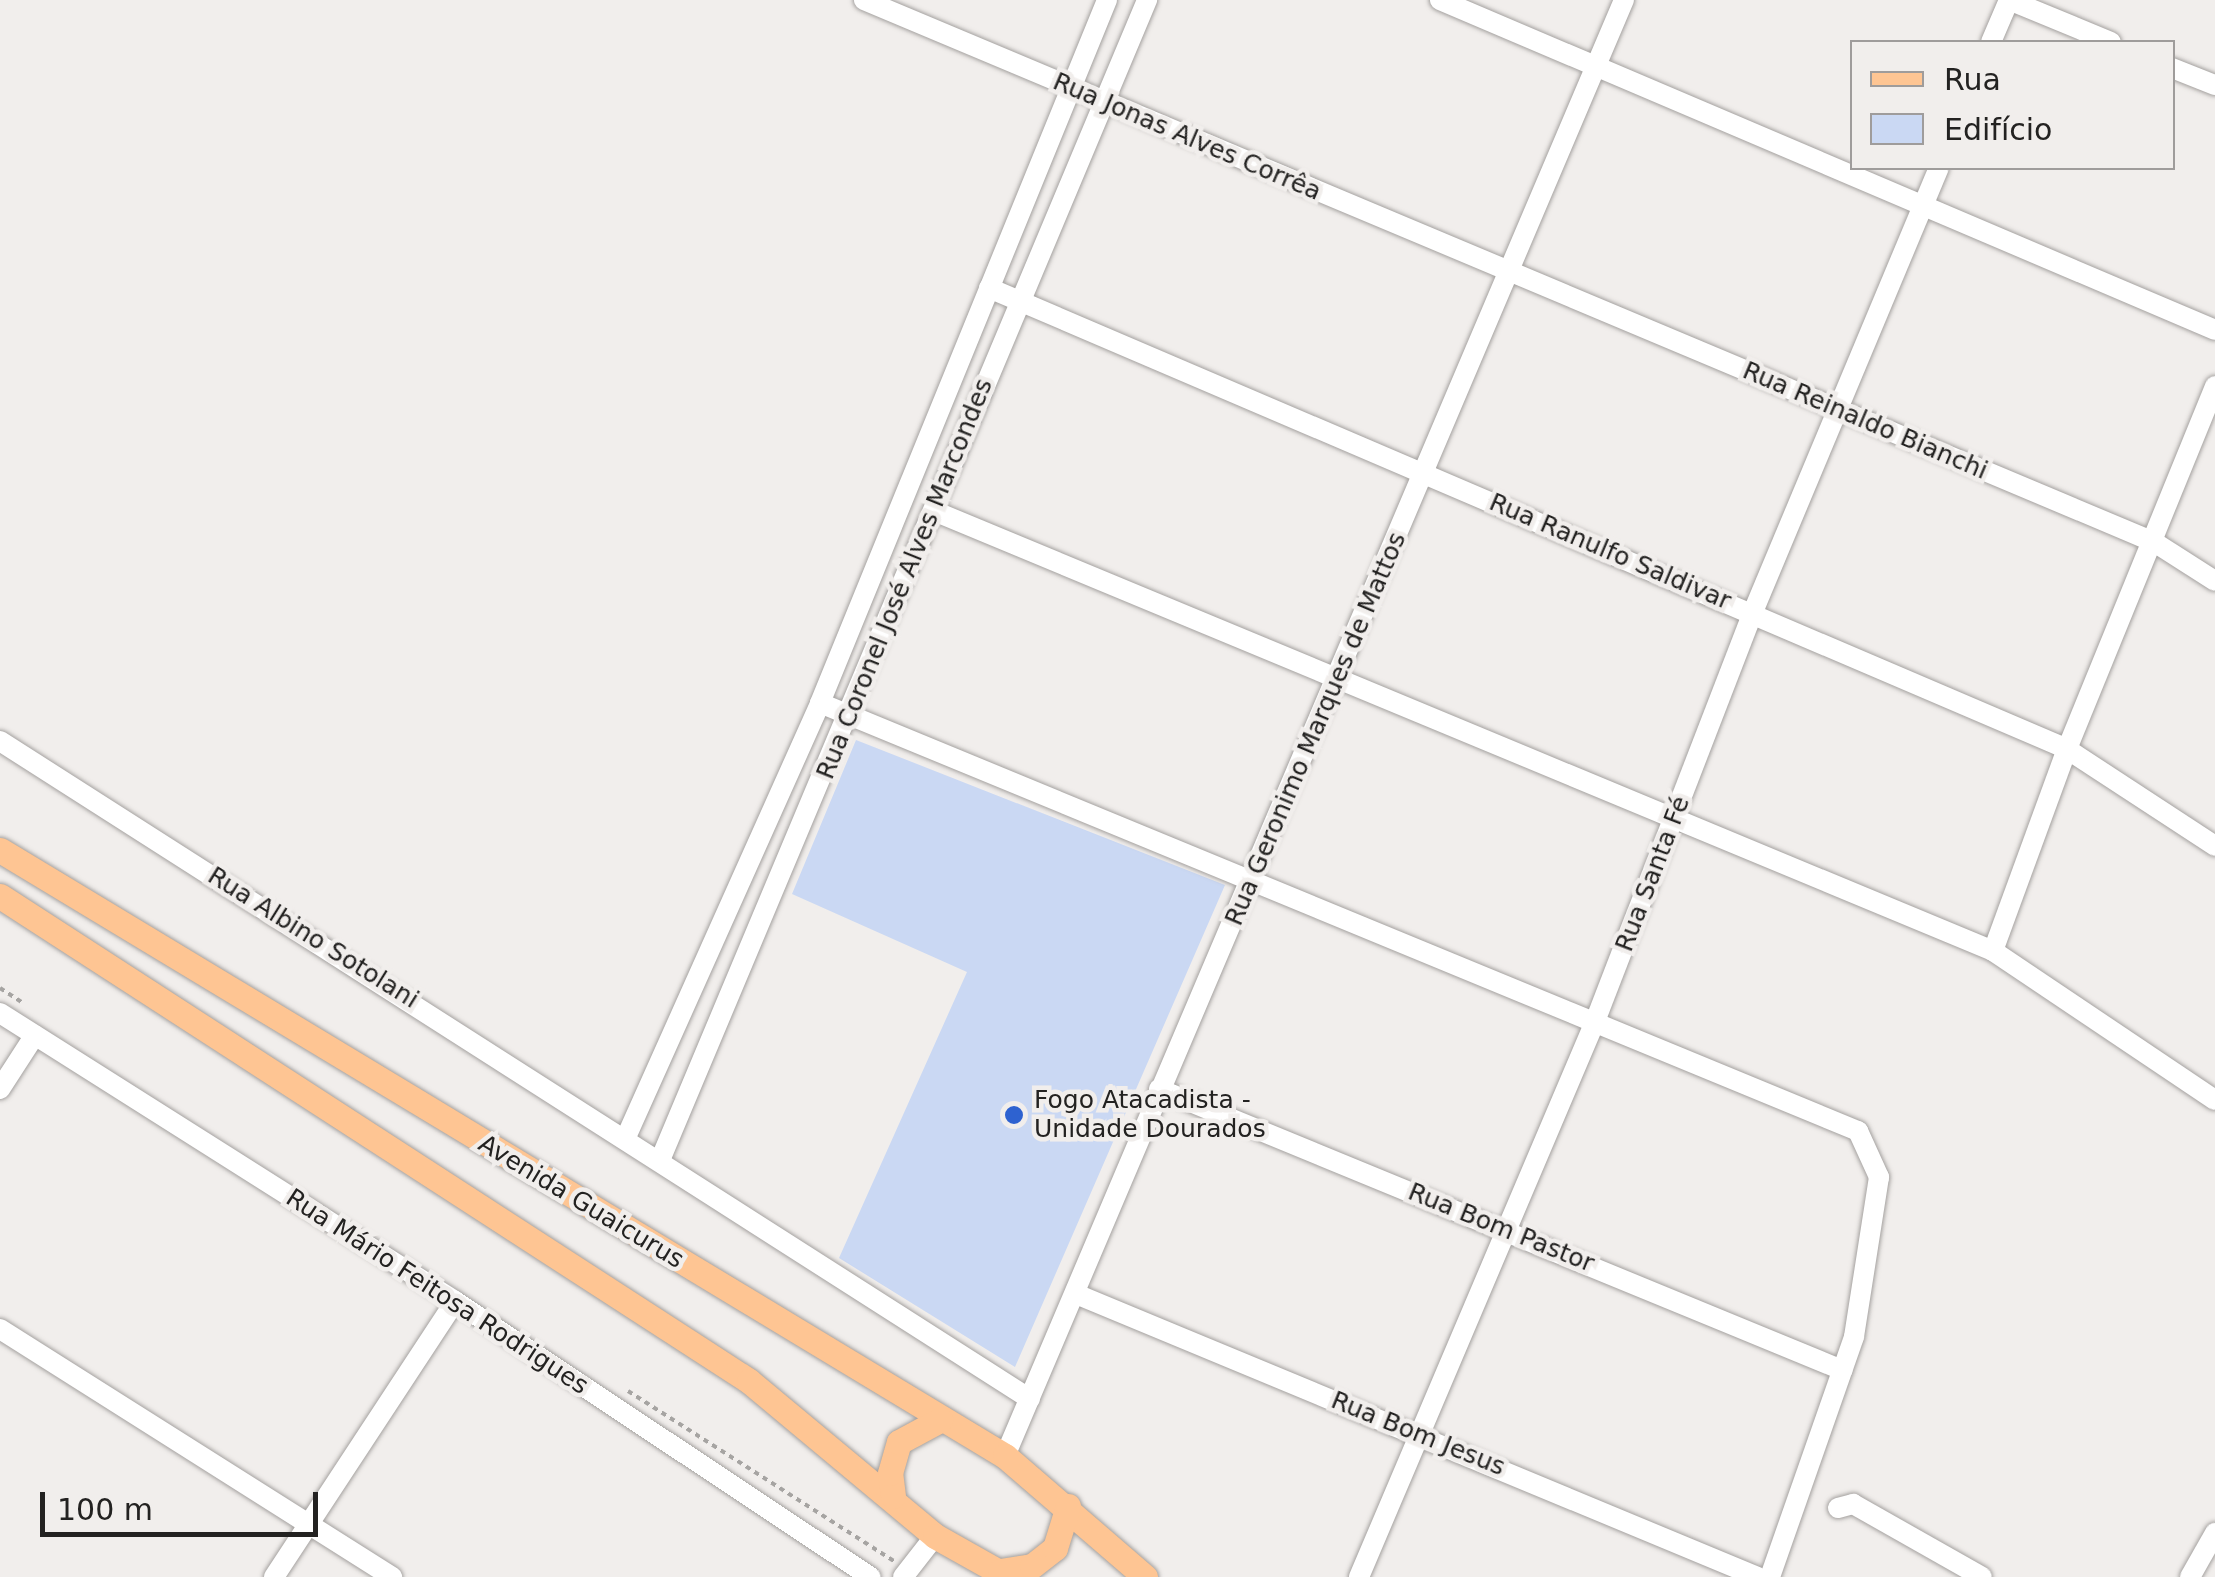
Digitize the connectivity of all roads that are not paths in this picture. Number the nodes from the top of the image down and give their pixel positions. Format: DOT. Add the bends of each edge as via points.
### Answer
graph roads {
  1 [pos="864,0"];
  2 [pos="1107,0"];
  3 [pos="1147,0"];
  4 [pos="1440,0"];
  5 [pos="1624,0"];
  6 [pos="2009,0"];
  7 [pos="1992,40"];
  8 [pos="2107,40"];
  9 [pos="1598,65"];
  10 [pos="2175,69"];
  11 [pos="2215,86"];
  12 [pos="1071,88"];
  13 [pos="1105,102"];
  14 [pos="1938,170"];
  15 [pos="1922,206"];
  16 [pos="1509,274"];
  17 [pos="989,288"];
  18 [pos="1018,301"];
  19 [pos="2215,330"];
  20 [pos="2215,386"];
  21 [pos="1837,409"];
  22 [pos="1424,474"];
  23 [pos="934,510"];
  24 [pos="2154,542"];
  25 [pos="2215,581"];
  26 [pos="1754,612"];
  27 [pos="1337,678"];
  28 [pos="820,703"];
  29 [pos="850,716"];
  30 [pos="0,741"];
  31 [pos="2067,749"];
  32 [pos="1676,818"];
  33 [pos="2215,846"];
  34 [pos="0,850"];
  35 [pos="1251,884"];
  36 [pos="0,896"];
  37 [pos="1994,951"];
  38 [pos="0,1013"];
  39 [pos="1594,1024"];
  40 [pos="35,1035"];
  41 [pos="0,1089"];
  42 [pos="1159,1089"];
  43 [pos="2215,1100"];
  44 [pos="626,1135"];
  45 [pos="661,1158"];
  46 [pos="1508,1230"];
  47 [pos="1076,1294"];
  48 [pos="455,1301"];
  49 [pos="0,1329"];
  50 [pos="1842,1370"];
  51 [pos="1030,1399"];
  52 [pos="940,1420"];
  53 [pos="1417,1434"];
  54 [pos="1005,1456"];
  55 [pos="893,1496"];
  56 [pos="1068,1506"];
  57 [pos="1838,1508"];
  58 [pos="309,1524"];
  59 [pos="2215,1532"];
  60 [pos="935,1536"];
  61 [pos="1004,1574"];
  62 [pos="274,1577"];
  63 [pos="392,1577"];
  64 [pos="870,1577"];
  65 [pos="903,1577"];
  66 [pos="1145,1577"];
  67 [pos="1359,1577"];
  68 [pos="1758,1577"];
  69 [pos="1770,1577"];
  70 [pos="1982,1577"];
  71 [pos="2190,1577"];
  1 -- 12 [label="street, Rua Jonas Alves Corrêa"];
  2 -- 12 [label="street, Rua Coronel José Alves Marcondes"];
  3 -- 13 [label="street, Rua Coronel José Alves Marcondes"];
  4 -- 9 [label="street"];
  5 -- 9 [label="street, Rua Geronimo Marques de Mattos"];
  6 -- 7 [label="street"];
  6 -- 8 [label="street"];
  9 -- 15 [label="street"];
  9 -- 16 [label="street, Rua Geronimo Marques de Mattos"];
  10 -- 11 [label="street"];
  12 -- 13 [label="street, Rua Jonas Alves Corrêa"];
  12 -- 17 [label="street, Rua Coronel José Alves Marcondes"];
  13 -- 16 [label="street, Rua Jonas Alves Corrêa"];
  13 -- 18 [label="street, Rua Coronel José Alves Marcondes"];
  14 -- 15 [label="street, Rua Santa Fé"];
  15 -- 19 [label="street"];
  15 -- 21 [label="street, Rua Santa Fé"];
  16 -- 21 [label="street, Rua Reinaldo Bianchi"];
  16 -- 22 [label="street, Rua Geronimo Marques de Mattos"];
  17 -- 18 [label="street, Rua Ranulfo Saldivar"];
  17 -- 28 [label="street, Rua Coronel José Alves Marcondes"];
  18 -- 22 [label="street, Rua Ranulfo Saldivar"];
  18 -- 23 [label="street, Rua Coronel José Alves Marcondes"];
  20 -- 24 [label="street"];
  21 -- 24 [label="street, Rua Reinaldo Bianchi"];
  21 -- 26 [label="street, Rua Santa Fé"];
  22 -- 26 [label="street, Rua Ranulfo Saldivar"];
  22 -- 27 [label="street, Rua Geronimo Marques de Mattos"];
  23 -- 27 [label="street"];
  23 -- 29 [label="street, Rua Coronel José Alves Marcondes"];
  24 -- 25 [label="street, Rua Reinaldo Bianchi"];
  24 -- 31 [label="street"];
  26 -- 31 [label="street, Rua Ranulfo Saldivar"];
  26 -- 32 [label="street, Rua Santa Fé"];
  27 -- 32 [label="street"];
  27 -- 35 [label="street, Rua Geronimo Marques de Mattos"];
  28 -- 29 [label="street"];
  28 -- 44 [label="street, Rua Coronel José Alves Marcondes"];
  29 -- 35 [label="street"];
  29 -- 45 [label="street, Rua Coronel José Alves Marcondes"];
  30 -- 44 [label="street, Rua Albino Sotolani"];
  31 -- 33 [label="street, Rua Ranulfo Saldivar"];
  31 -- 37 [label="street"];
  32 -- 37 [label="street"];
  32 -- 39 [label="street, Rua Santa Fé"];
  34 -- 52 [label="main road, Avenida Guaicurus"];
  35 -- 39 [label="street"];
  35 -- 42 [label="street, Rua Geronimo Marques de Mattos"];
  36 -- 55 [label="main road" via="749,1380"];
  37 -- 43 [label="street"];
  38 -- 40 [label="street, Rua Mário Feitosa Rodrigues"];
  39 -- 46 [label="street, Rua Santa Fé"];
  39 -- 50 [label="street" via="1858,1132 1879,1177 1854,1337"];
  40 -- 41 [label="street"];
  40 -- 48 [label="street, Rua Mário Feitosa Rodrigues"];
  42 -- 46 [label="street, Rua Bom Pastor"];
  42 -- 47 [label="street, Rua Geronimo Marques de Mattos"];
  44 -- 45 [label="street, Rua Albino Sotolani"];
  45 -- 51 [label="street, Rua Albino Sotolani"];
  46 -- 50 [label="street, Rua Bom Pastor"];
  46 -- 53 [label="street, Rua Santa Fé"];
  47 -- 51 [label="street, Rua Geronimo Marques de Mattos"];
  47 -- 53 [label="street, Rua Bom Jesus"];
  48 -- 58 [label="street"];
  48 -- 64 [label="street, Rua Mário Feitosa Rodrigues"];
  49 -- 58 [label="street"];
  50 -- 69 [label="street"];
  51 -- 54 [label="street, Rua Geronimo Marques de Mattos"];
  52 -- 54 [label="main road, Avenida Guaicurus"];
  52 -- 55 [label="main road" via="900,1442 890,1474"];
  53 -- 67 [label="street, Rua Santa Fé"];
  53 -- 68 [label="street, Rua Bom Jesus"];
  54 -- 56 [label="main road, Avenida Guaicurus"];
  55 -- 60 [label="main road"];
  56 -- 61 [label="main road" via="1055,1548 1032,1566"];
  56 -- 66 [label="main road, Avenida Guaicurus"];
  57 -- 70 [label="street" via="1853,1504"];
  58 -- 62 [label="street"];
  58 -- 63 [label="street"];
  59 -- 71 [label="street"];
  60 -- 61 [label="main road"];
  60 -- 65 [label="street"];
}
